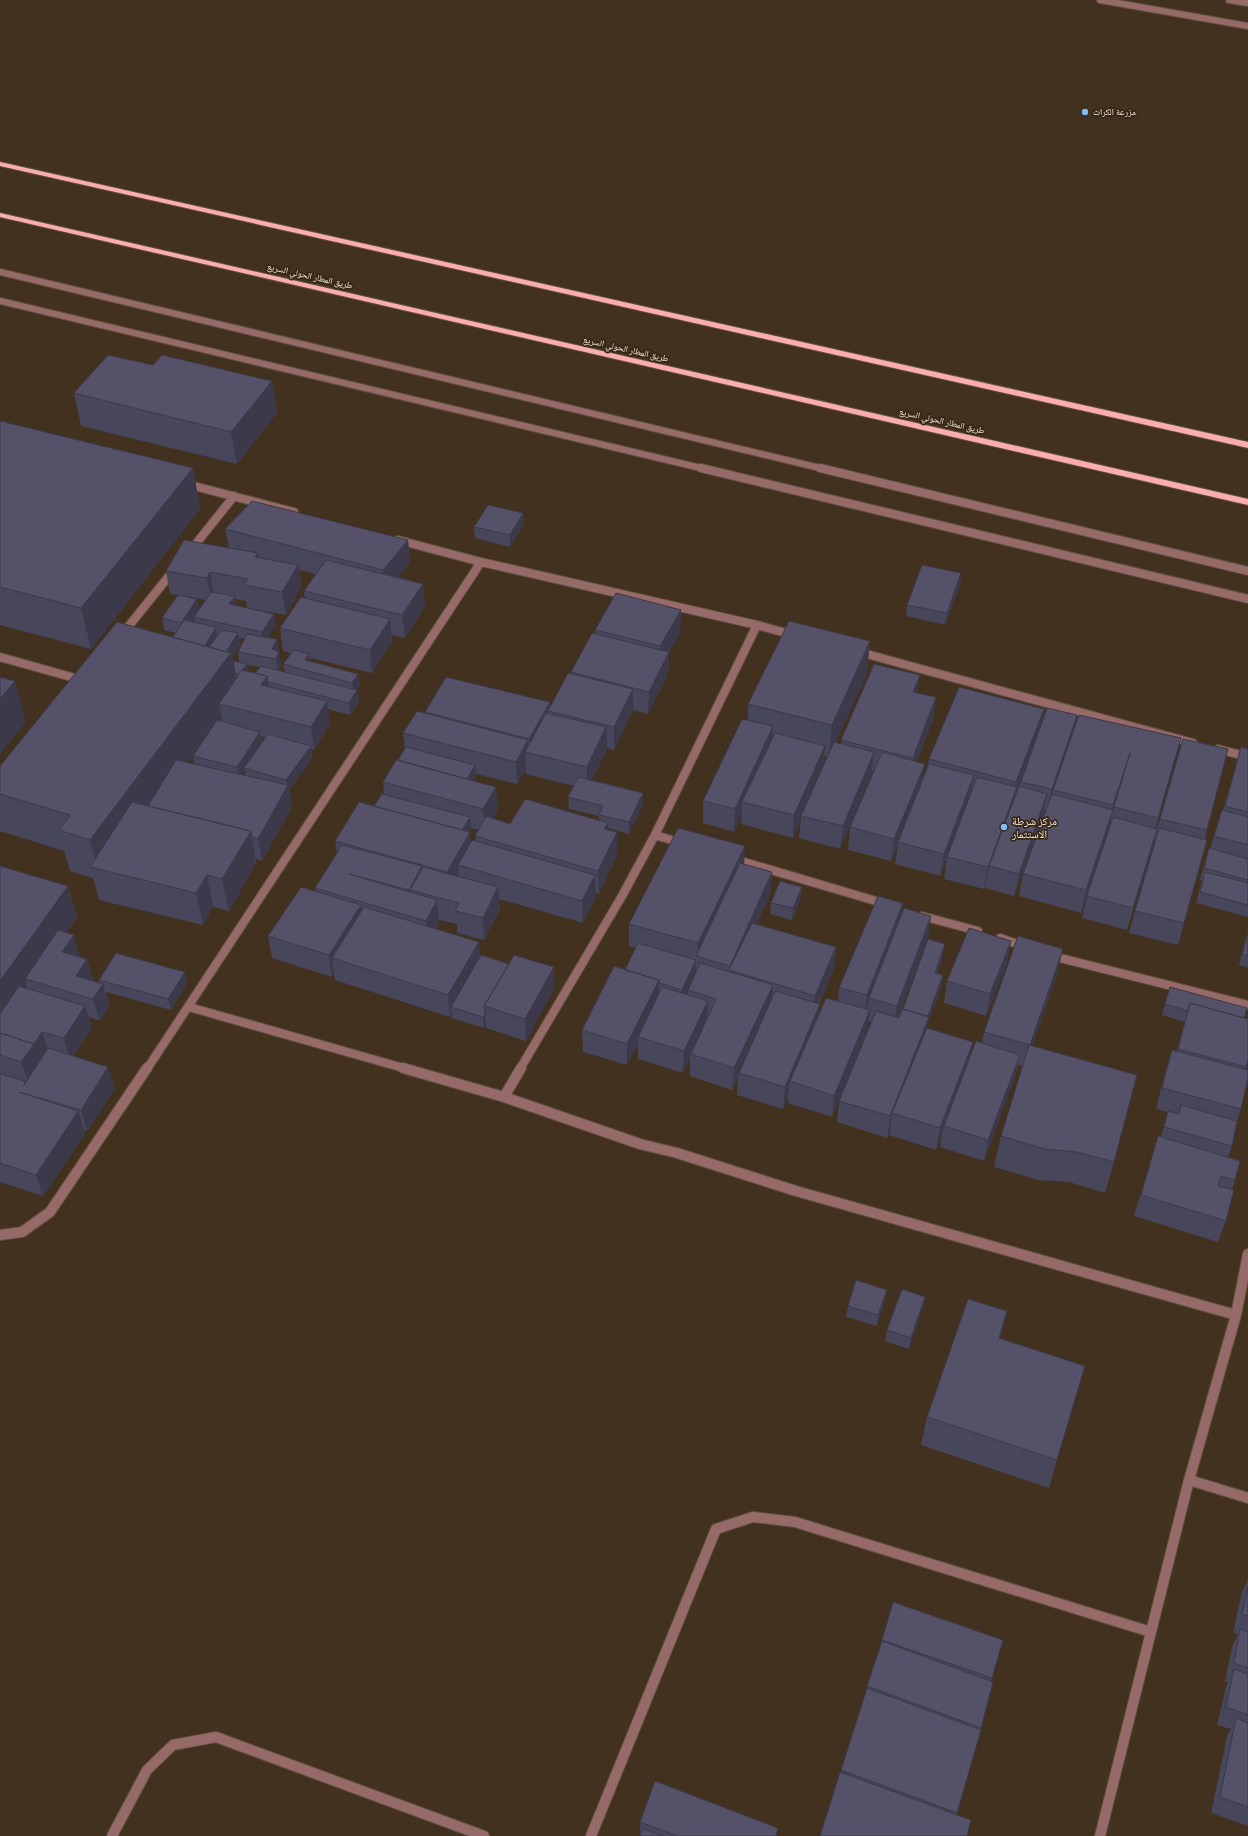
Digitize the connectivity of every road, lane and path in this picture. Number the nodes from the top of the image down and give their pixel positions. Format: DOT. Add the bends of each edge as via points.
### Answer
graph roads {
  1 [pos="1100,0"];
  2 [pos="1229,0"];
  3 [pos="1248,3"];
  4 [pos="1248,26"];
  5 [pos="0,164"];
  6 [pos="0,215"];
  7 [pos="0,272"];
  8 [pos="0,301"];
  9 [pos="1248,446"];
  10 [pos="182,483"];
  11 [pos="234,496"];
  12 [pos="1248,502"];
  13 [pos="303,514"];
  14 [pos="388,538"];
  15 [pos="184,558"];
  16 [pos="480,562"];
  17 [pos="179,564"];
  18 [pos="1248,571"];
  19 [pos="1248,599"];
  20 [pos="757,625"];
  21 [pos="803,637"];
  22 [pos="120,638"];
  23 [pos="849,650"];
  24 [pos="0,657"];
  25 [pos="85,681"];
  26 [pos="1202,745"];
  27 [pos="1210,747"];
  28 [pos="1248,757"];
  29 [pos="655,835"];
  30 [pos="693,847"];
  31 [pos="723,856"];
  32 [pos="896,908"];
  33 [pos="916,914"];
  34 [pos="1248,1005"];
  35 [pos="189,1007"];
  36 [pos="504,1097"];
  37 [pos="0,1235"];
  38 [pos="1248,1254"];
  39 [pos="1236,1315"];
  40 [pos="1189,1480"];
  41 [pos="1248,1498"];
  42 [pos="1151,1632"];
  43 [pos="112,1836"];
  44 [pos="484,1836"];
  45 [pos="591,1836"];
  46 [pos="1100,1836"];
  1 -- 4 [label="street"];
  2 -- 3 [label="street"];
  5 -- 9 [label="highway"];
  6 -- 12 [label="highway, طريق المطار الحولي السريع"];
  7 -- 18 [label="street"];
  8 -- 19 [label="street"];
  10 -- 11 [label="street"];
  11 -- 13 [label="street"];
  11 -- 15 [label="street"];
  14 -- 16 [label="street"];
  16 -- 20 [label="street"];
  16 -- 35 [label="street"];
  17 -- 22 [label="street"];
  20 -- 21 [label="street"];
  20 -- 29 [label="street"];
  23 -- 26 [label="street"];
  24 -- 25 [label="street"];
  27 -- 28 [label="street"];
  29 -- 30 [label="street"];
  29 -- 36 [label="street"];
  31 -- 32 [label="street"];
  33 -- 34 [label="street" via="1040,952"];
  35 -- 36 [label="street"];
  35 -- 37 [label="street" via="50,1212 22,1232"];
  36 -- 39 [label="street" via="640,1144 677,1153 796,1191"];
  38 -- 39 [label="street"];
  39 -- 40 [label="street"];
  40 -- 41 [label="street"];
  40 -- 42 [label="street"];
  42 -- 45 [label="street" via="795,1522 753,1517 716,1529"];
  42 -- 46 [label="street"];
  43 -- 44 [label="street" via="147,1770 173,1745 216,1737"];
}
